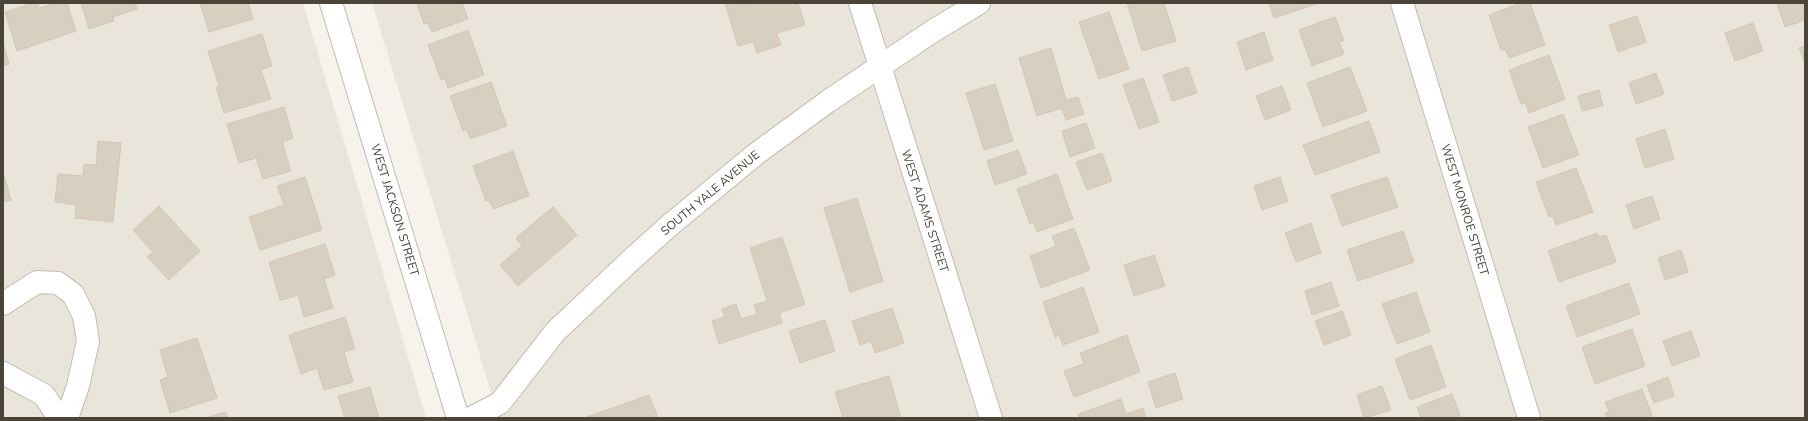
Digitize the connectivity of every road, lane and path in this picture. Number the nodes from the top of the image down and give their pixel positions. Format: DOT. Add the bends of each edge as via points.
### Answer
graph roads {
  1 [pos="331,3"];
  2 [pos="860,3"];
  3 [pos="979,3"];
  4 [pos="1402,3"];
  5 [pos="880,67"];
  6 [pos="3,304"];
  7 [pos="3,372"];
  8 [pos="59,418"];
  9 [pos="67,418"];
  10 [pos="458,418"];
  11 [pos="471,418"];
  12 [pos="991,418"];
  13 [pos="1529,418"];
  1 -- 10 [label="street, WEST JACKSON STREET"];
  2 -- 5 [label="street, WEST ADAMS STREET"];
  3 -- 5 [label="street, SOUTH YALE AVENUE" via="932,31"];
  4 -- 13 [label="street, WEST MONROE STREET"];
  5 -- 11 [label="street, SOUTH YALE AVENUE" via="756,154 670,225 555,332 500,403"];
  5 -- 12 [label="street, WEST ADAMS STREET"];
  6 -- 9 [label="street" via="37,282 58,283 74,294 84,316 88,340 78,386"];
  7 -- 8 [label="street" via="44,395"];
}
